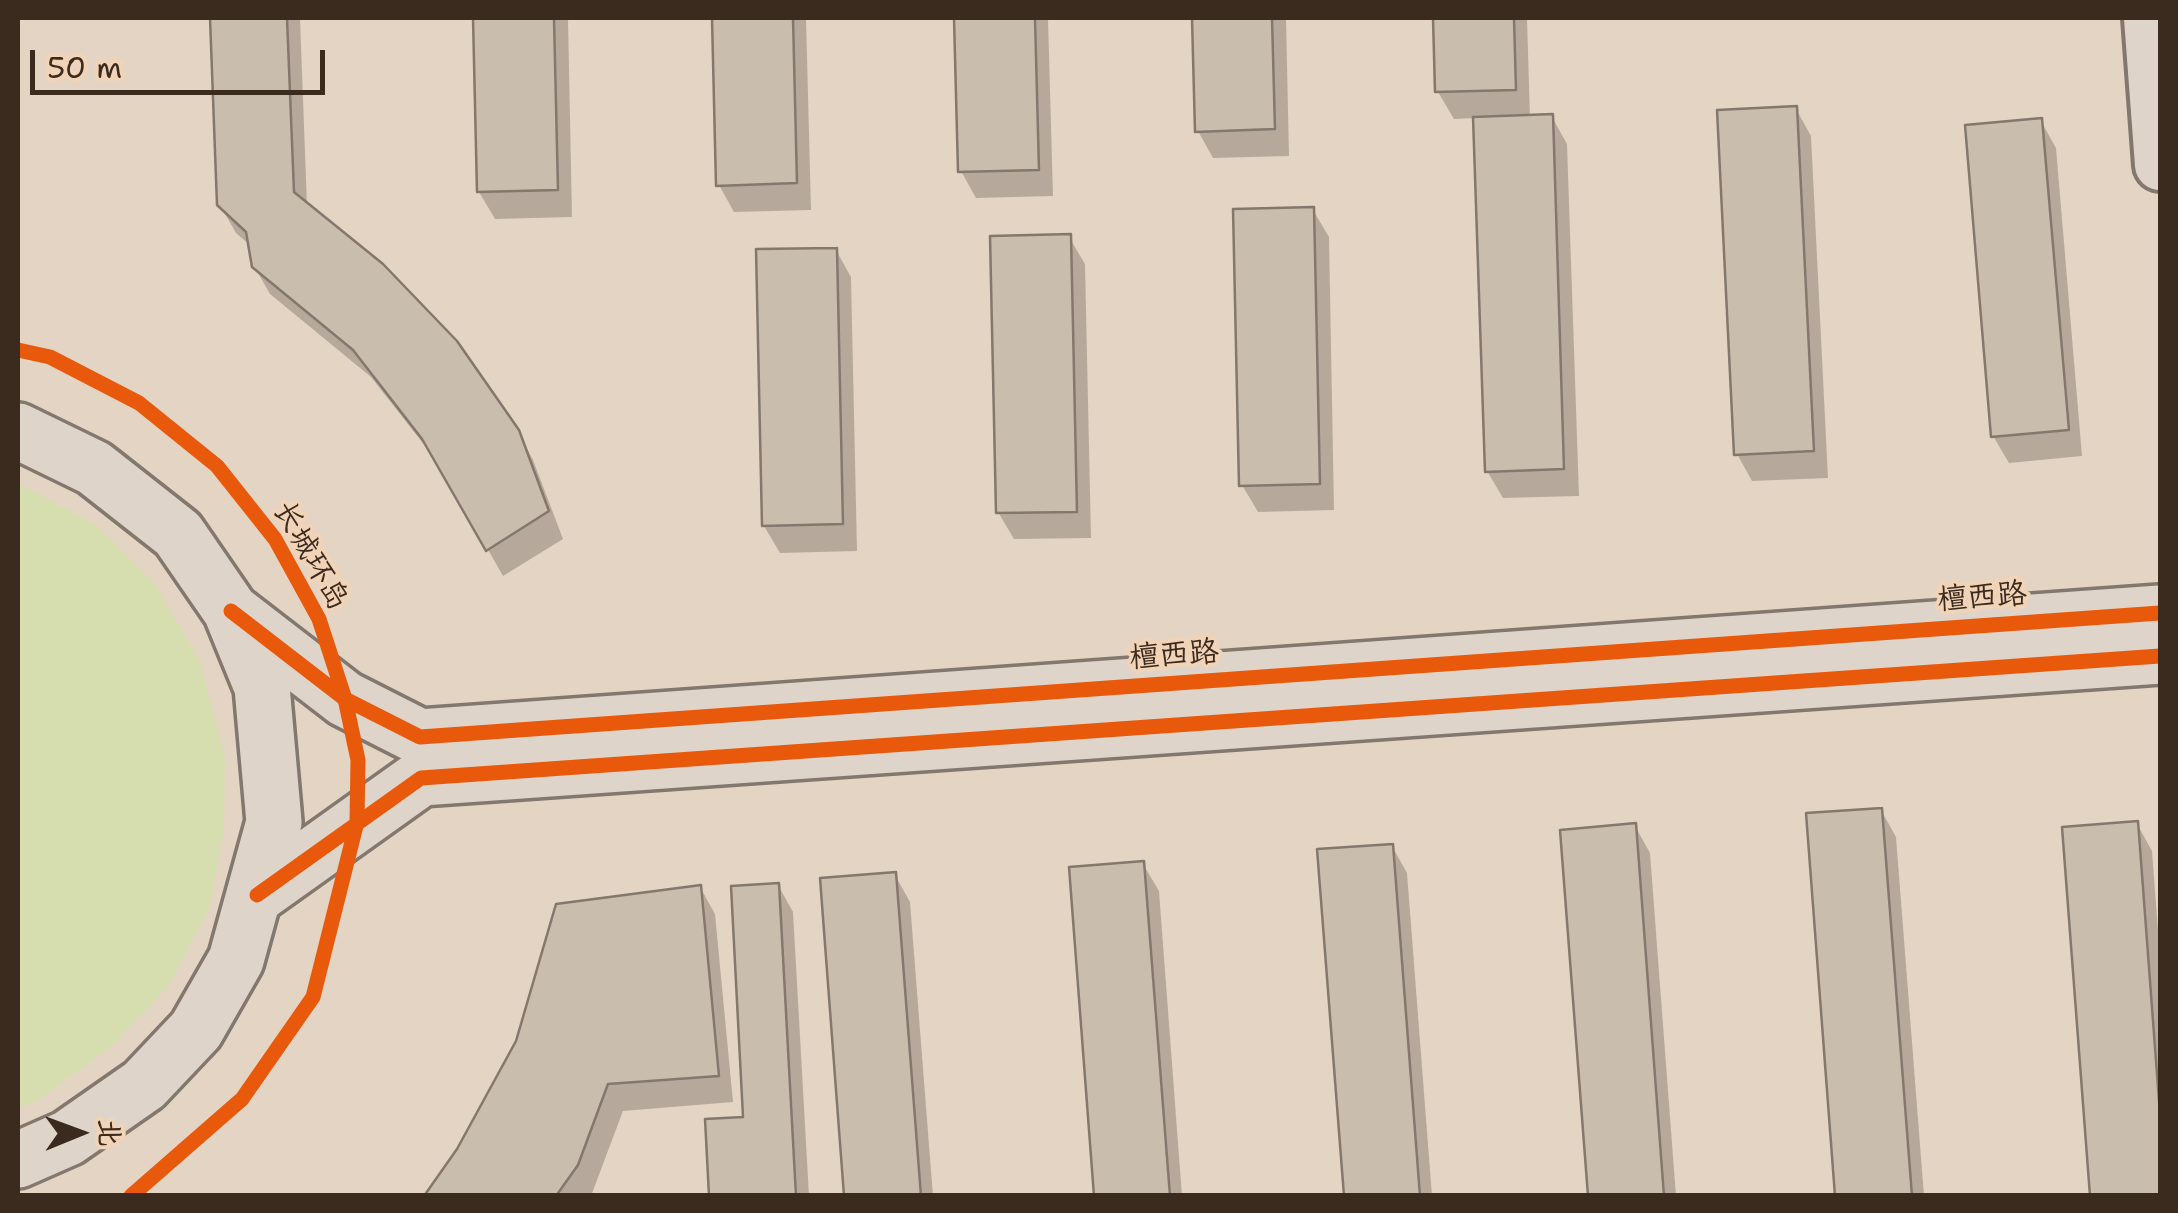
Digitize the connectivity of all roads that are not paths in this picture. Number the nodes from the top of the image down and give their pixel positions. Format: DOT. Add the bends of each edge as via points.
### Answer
graph roads {
  1 [pos="2149,18"];
  2 [pos="2160,165"];
  3 [pos="18,431"];
  4 [pos="231,610"];
  5 [pos="2160,613"];
  6 [pos="2160,656"];
  7 [pos="257,896"];
  8 [pos="18,1160"];
  1 -- 2 [label="street"];
  3 -- 4 [label="main road" via="94,468 178,534"];
  4 -- 5 [label="main road, 檀西路" via="345,699 420,737"];
  4 -- 7 [label="main road" via="262,686 269,754 274,822"];
  6 -- 7 [label="main road" via="421,778"];
  7 -- 8 [label="main road" via="236,960 196,1030 144,1085 68,1138"];
}
